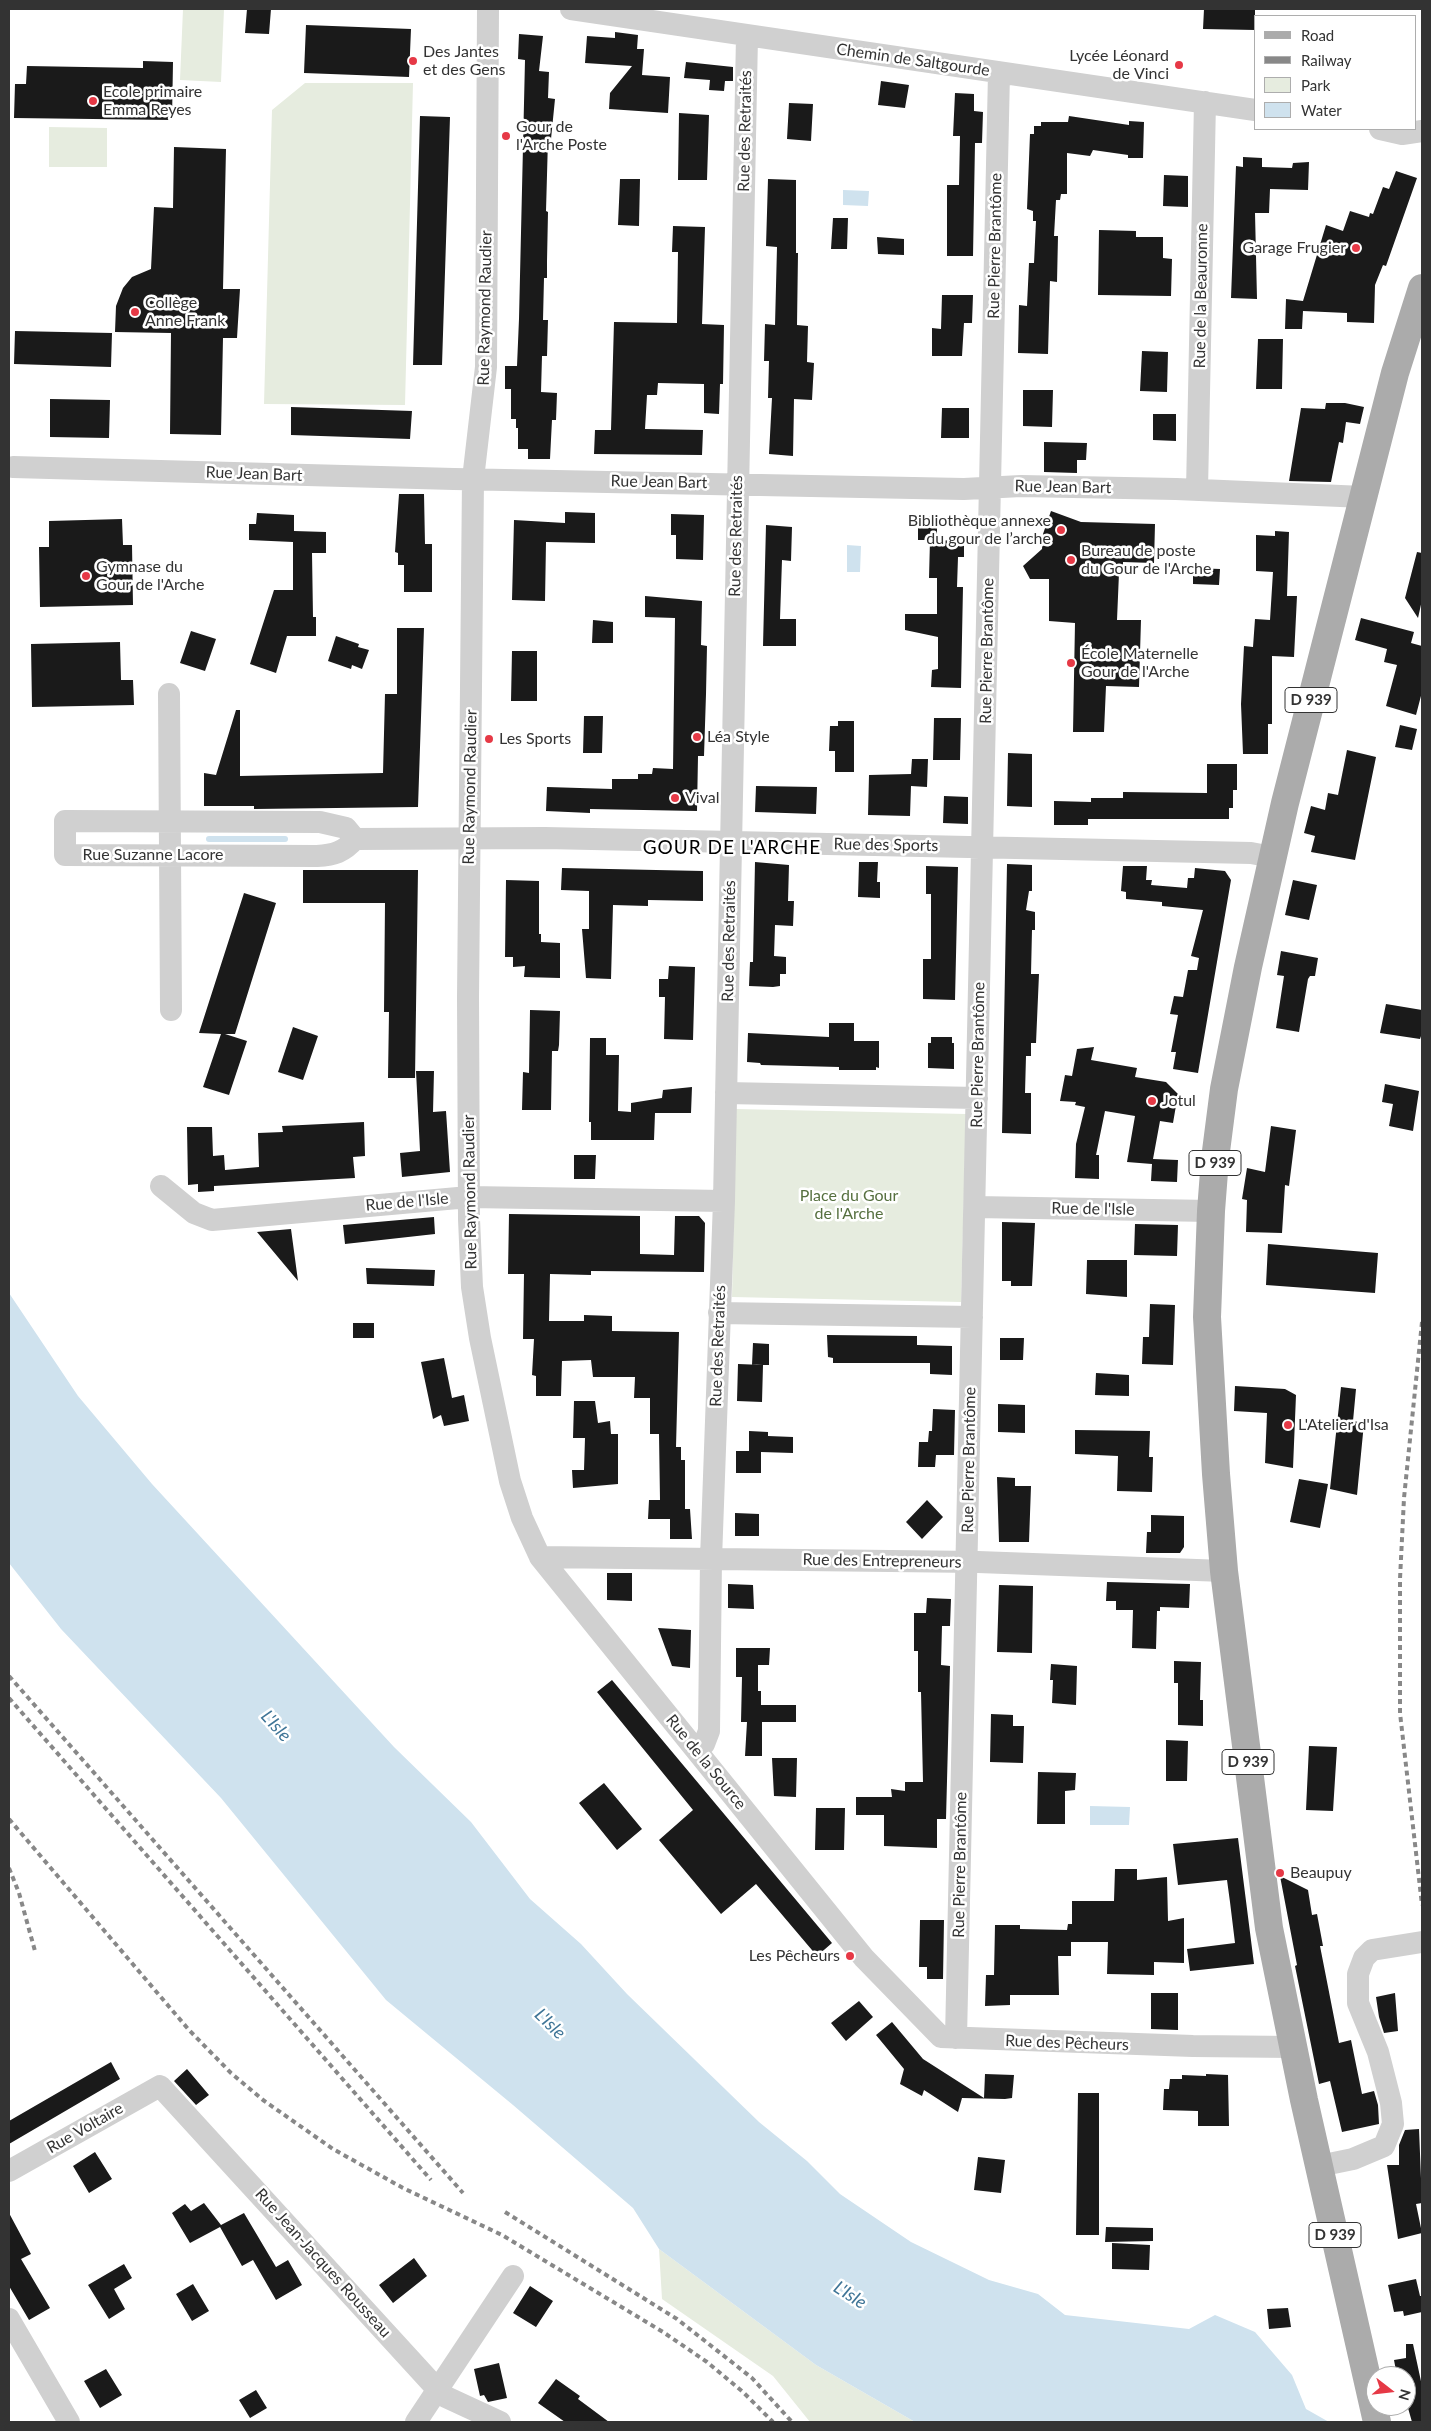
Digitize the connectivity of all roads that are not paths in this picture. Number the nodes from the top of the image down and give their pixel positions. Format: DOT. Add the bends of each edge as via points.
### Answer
graph roads {
  1 [pos="488,9"];
  2 [pos="571,9"];
  3 [pos="747,36"];
  4 [pos="999,73"];
  5 [pos="1205,102"];
  6 [pos="1254,110"];
  7 [pos="1384,130"];
  8 [pos="1422,131"];
  9 [pos="1422,288"];
  10 [pos="12,467"];
  11 [pos="473,479"];
  12 [pos="736,483"];
  13 [pos="990,486"];
  14 [pos="1191,490"];
  15 [pos="1364,498"];
  16 [pos="169,694"];
  17 [pos="170,821"];
  18 [pos="316,822"];
  19 [pos="355,839"];
  20 [pos="470,839"];
  21 [pos="731,843"];
  22 [pos="982,846"];
  23 [pos="170,855"];
  24 [pos="317,856"];
  25 [pos="1272,857"];
  26 [pos="171,1010"];
  27 [pos="726,1094"];
  28 [pos="977,1098"];
  29 [pos="161,1186"];
  30 [pos="469,1197"];
  31 [pos="724,1201"];
  32 [pos="975,1206"];
  33 [pos="1211,1211"];
  34 [pos="719,1313"];
  35 [pos="972,1317"];
  36 [pos="540,1558"];
  37 [pos="711,1559"];
  38 [pos="966,1562"];
  39 [pos="1224,1571"];
  40 [pos="697,1751"];
  41 [pos="1422,1942"];
  42 [pos="872,1967"];
  43 [pos="956,2038"];
  44 [pos="1293,2047"];
  45 [pos="160,2086"];
  46 [pos="1319,2166"];
  47 [pos="9,2171"];
  48 [pos="514,2276"];
  49 [pos="9,2319"];
  50 [pos="438,2390"];
  51 [pos="69,2422"];
  52 [pos="416,2422"];
  53 [pos="500,2422"];
  54 [pos="1377,2422"];
  1 -- 11 [label="street, Rue Raymond Raudier" via="486,367"];
  2 -- 3 [label="street, Chemin de Saltgourde"];
  3 -- 4 [label="street, Chemin de Saltgourde"];
  3 -- 12 [label="street, Rue des Retraités"];
  4 -- 5 [label="street, Chemin de Saltgourde"];
  4 -- 13 [label="street, Rue Pierre Brantôme"];
  5 -- 6 [label="street, Chemin de Saltgourde"];
  5 -- 14 [label="street, Rue de la Beauronne"];
  7 -- 8 [label="street" via="1402,134"];
  9 -- 15 [label="main road, D 939" via="1395,373"];
  10 -- 11 [label="street, Rue Jean Bart"];
  11 -- 12 [label="street, Rue Jean Bart"];
  11 -- 20 [label="street, Rue Raymond Raudier"];
  12 -- 13 [label="street, Rue Jean Bart" via="964,489"];
  12 -- 21 [label="street, Rue des Retraités"];
  13 -- 14 [label="street, Rue Jean Bart"];
  13 -- 22 [label="street, Rue Pierre Brantôme"];
  14 -- 15 [label="street, Rue Jean Bart"];
  15 -- 25 [label="main road, D 939"];
  16 -- 17 [label="street"];
  17 -- 18 [label="street, Rue Suzanne Lacore"];
  17 -- 23 [label="street"];
  17 -- 23 [label="street, Rue Suzanne Lacore" via="64,821 65,855"];
  18 -- 19 [label="street, Rue Suzanne Lacore" via="346,828"];
  18 -- 24 [label="street" via="306,830 305,840 306,849"];
  19 -- 20 [label="street"];
  19 -- 24 [label="street, Rue Suzanne Lacore" via="347,849 335,855"];
  20 -- 21 [label="street, Rue des Sports"];
  20 -- 30 [label="street, Rue Raymond Raudier"];
  21 -- 22 [label="street, Rue des Sports"];
  21 -- 27 [label="street, Rue des Retraités"];
  22 -- 25 [label="street, Rue des Sports" via="1251,853"];
  22 -- 28 [label="street, Rue Pierre Brantôme"];
  23 -- 24 [label="street, Rue Suzanne Lacore"];
  23 -- 26 [label="street"];
  25 -- 33 [label="main road, D 939" via="1224,1089"];
  27 -- 28 [label="street"];
  27 -- 31 [label="street, Rue des Retraités"];
  28 -- 32 [label="street, Rue Pierre Brantôme"];
  29 -- 30 [label="street, Rue de l'Isle" via="194,1213 212,1220"];
  30 -- 31 [label="street, Rue de l'Isle"];
  30 -- 36 [label="street, Rue Raymond Raudier" via="472,1288 480,1338 510,1481"];
  31 -- 34 [label="street, Rue des Retraités"];
  32 -- 33 [label="street, Rue de l'Isle"];
  32 -- 35 [label="street, Rue Pierre Brantôme"];
  33 -- 39 [label="main road, D 939" via="1207,1317"];
  34 -- 35 [label="street"];
  34 -- 37 [label="street, Rue des Retraités"];
  35 -- 38 [label="street, Rue Pierre Brantôme"];
  36 -- 37 [label="street, Rue des Entrepreneurs"];
  36 -- 40 [label="street, Rue de la Source"];
  37 -- 38 [label="street, Rue des Entrepreneurs"];
  37 -- 40 [label="street, Rue des Retraités" via="709,1731"];
  38 -- 39 [label="street, Rue des Entrepreneurs"];
  38 -- 43 [label="street, Rue Pierre Brantôme"];
  39 -- 44 [label="main road, D 939" via="1269,1928"];
  40 -- 42 [label="street, Rue de la Source"];
  41 -- 46 [label="street" via="1372,1950 1364,1958 1358,1974 1358,2003 1378,2052 1391,2103 1393,2124 1389,2136 1384,2146 1353,2159"];
  42 -- 43 [label="street, Rue des Pêcheurs" via="941,2037"];
  43 -- 44 [label="street, Rue des Pêcheurs"];
  44 -- 46 [label="main road, D 939"];
  45 -- 47 [label="street, Rue Voltaire"];
  45 -- 50 [label="street, Rue Jean-Jacques Rousseau"];
  46 -- 54 [label="main road, D 939"];
  48 -- 50 [label="street"];
  49 -- 51 [label="street"];
  50 -- 52 [label="street"];
  50 -- 53 [label="street, Rue Jean-Jacques Rousseau" via="446,2397"];
}
